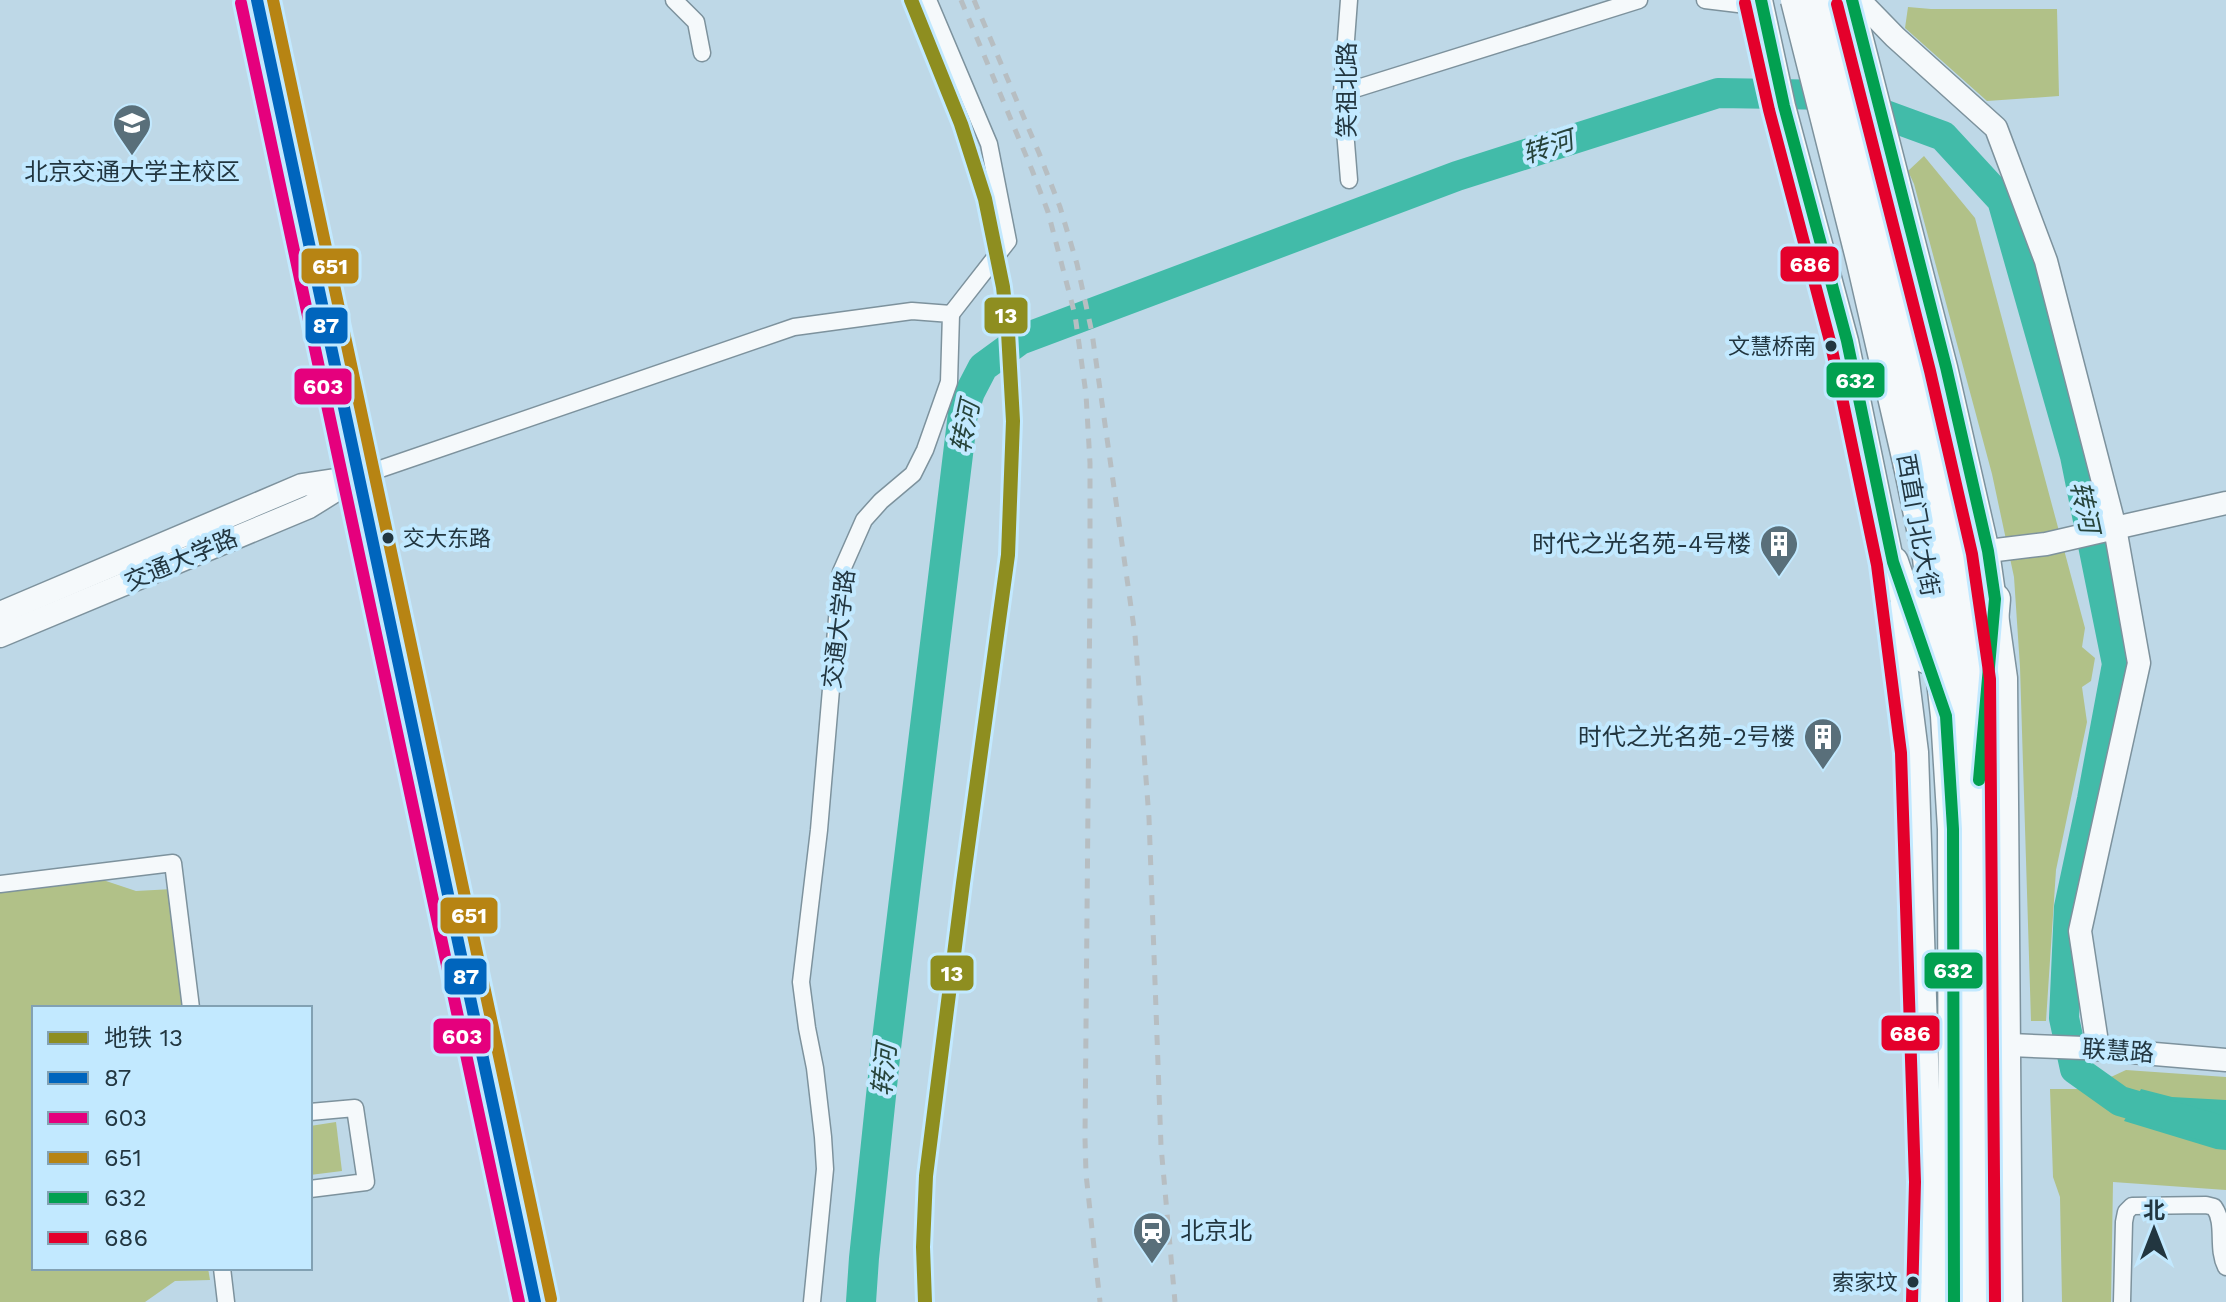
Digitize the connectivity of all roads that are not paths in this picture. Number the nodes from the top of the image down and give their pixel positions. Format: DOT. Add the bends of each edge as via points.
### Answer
graph roads {
  1 [pos="257,0"];
  2 [pos="674,0"];
  3 [pos="928,0"];
  4 [pos="1349,0"];
  5 [pos="1639,0"];
  6 [pos="1705,0"];
  7 [pos="1796,0"];
  8 [pos="1818,0"];
  9 [pos="1852,0"];
  10 [pos="1859,0"];
  11 [pos="1762,3"];
  12 [pos="702,53"];
  13 [pos="1866,53"];
  14 [pos="1774,58"];
  15 [pos="1342,93"];
  16 [pos="1349,180"];
  17 [pos="951,314"];
  18 [pos="1922,464"];
  19 [pos="357,477"];
  20 [pos="2226,503"];
  21 [pos="2114,522"];
  22 [pos="1988,551"];
  23 [pos="1893,562"];
  24 [pos="1995,599"];
  25 [pos="0,613"];
  26 [pos="0,636"];
  27 [pos="1946,716"];
  28 [pos="1979,782"];
  29 [pos="0,884"];
  30 [pos="191,1006"];
  31 [pos="2010,1045"];
  32 [pos="2091,1049"];
  33 [pos="2226,1060"];
  34 [pos="312,1112"];
  35 [pos="312,1189"];
  36 [pos="2226,1267"];
  37 [pos="222,1270"];
  38 [pos="226,1302"];
  39 [pos="535,1302"];
  40 [pos="812,1302"];
  41 [pos="1928,1302"];
  42 [pos="1954,1302"];
  43 [pos="1982,1302"];
  44 [pos="2011,1302"];
  45 [pos="2122,1302"];
  1 -- 19 [label="street"];
  2 -- 12 [label="street" via="696,22"];
  3 -- 17 [label="street" via="989,144 1008,241"];
  4 -- 15 [label="street, 笑祖北路"];
  5 -- 15 [label="street"];
  6 -- 11 [label="street"];
  7 -- 11 [label="street"];
  7 -- 18 [label="highway, 西直门北大街, bridge" via="1862,262"];
  8 -- 18 [label="highway, 西直门北大街, bridge"];
  9 -- 13 [label="street"];
  10 -- 21 [label="street" via="1996,128 2046,261"];
  11 -- 14 [label="street, 西直门北大街"];
  13 -- 14 [label="street"];
  13 -- 22 [label="street"];
  14 -- 23 [label="street, 西直门北大街" via="1847,341"];
  15 -- 16 [label="street, 笑祖北路"];
  17 -- 19 [label="street, 交通大学路" via="912,311 794,327"];
  17 -- 40 [label="street, 交通大学路" via="949,382 925,450 913,474 864,520 841,572 801,982 825,1169"];
  18 -- 27 [label="highway, 西直门北大街"];
  18 -- 28 [label="highway, 西直门北大街" via="1954,557"];
  19 -- 25 [label="street, 交通大学路" via="302,485"];
  19 -- 26 [label="street, 交通大学路" via="309,507"];
  19 -- 39 [label="street"];
  20 -- 21 [label="street"];
  21 -- 22 [label="street"];
  21 -- 32 [label="street" via="2139,663 2080,931"];
  22 -- 24 [label="street"];
  23 -- 27 [label="highway"];
  23 -- 41 [label="street, 西直门北大街" via="1917,752 1931,1182"];
  24 -- 28 [label="highway"];
  24 -- 31 [label="street" via="2006,678"];
  27 -- 42 [label="highway, 西直门北大街" via="1953,829"];
  28 -- 43 [label="highway, 西直门北大街"];
  29 -- 30 [label="street" via="173,863"];
  31 -- 32 [label="street, 联慧路"];
  31 -- 44 [label="street"];
  32 -- 33 [label="street, 联慧路"];
  34 -- 35 [label="street" via="355,1108 366,1182"];
  36 -- 45 [label="street" via="2214,1207 2132,1206 2124,1222"];
  37 -- 38 [label="street"];
}
